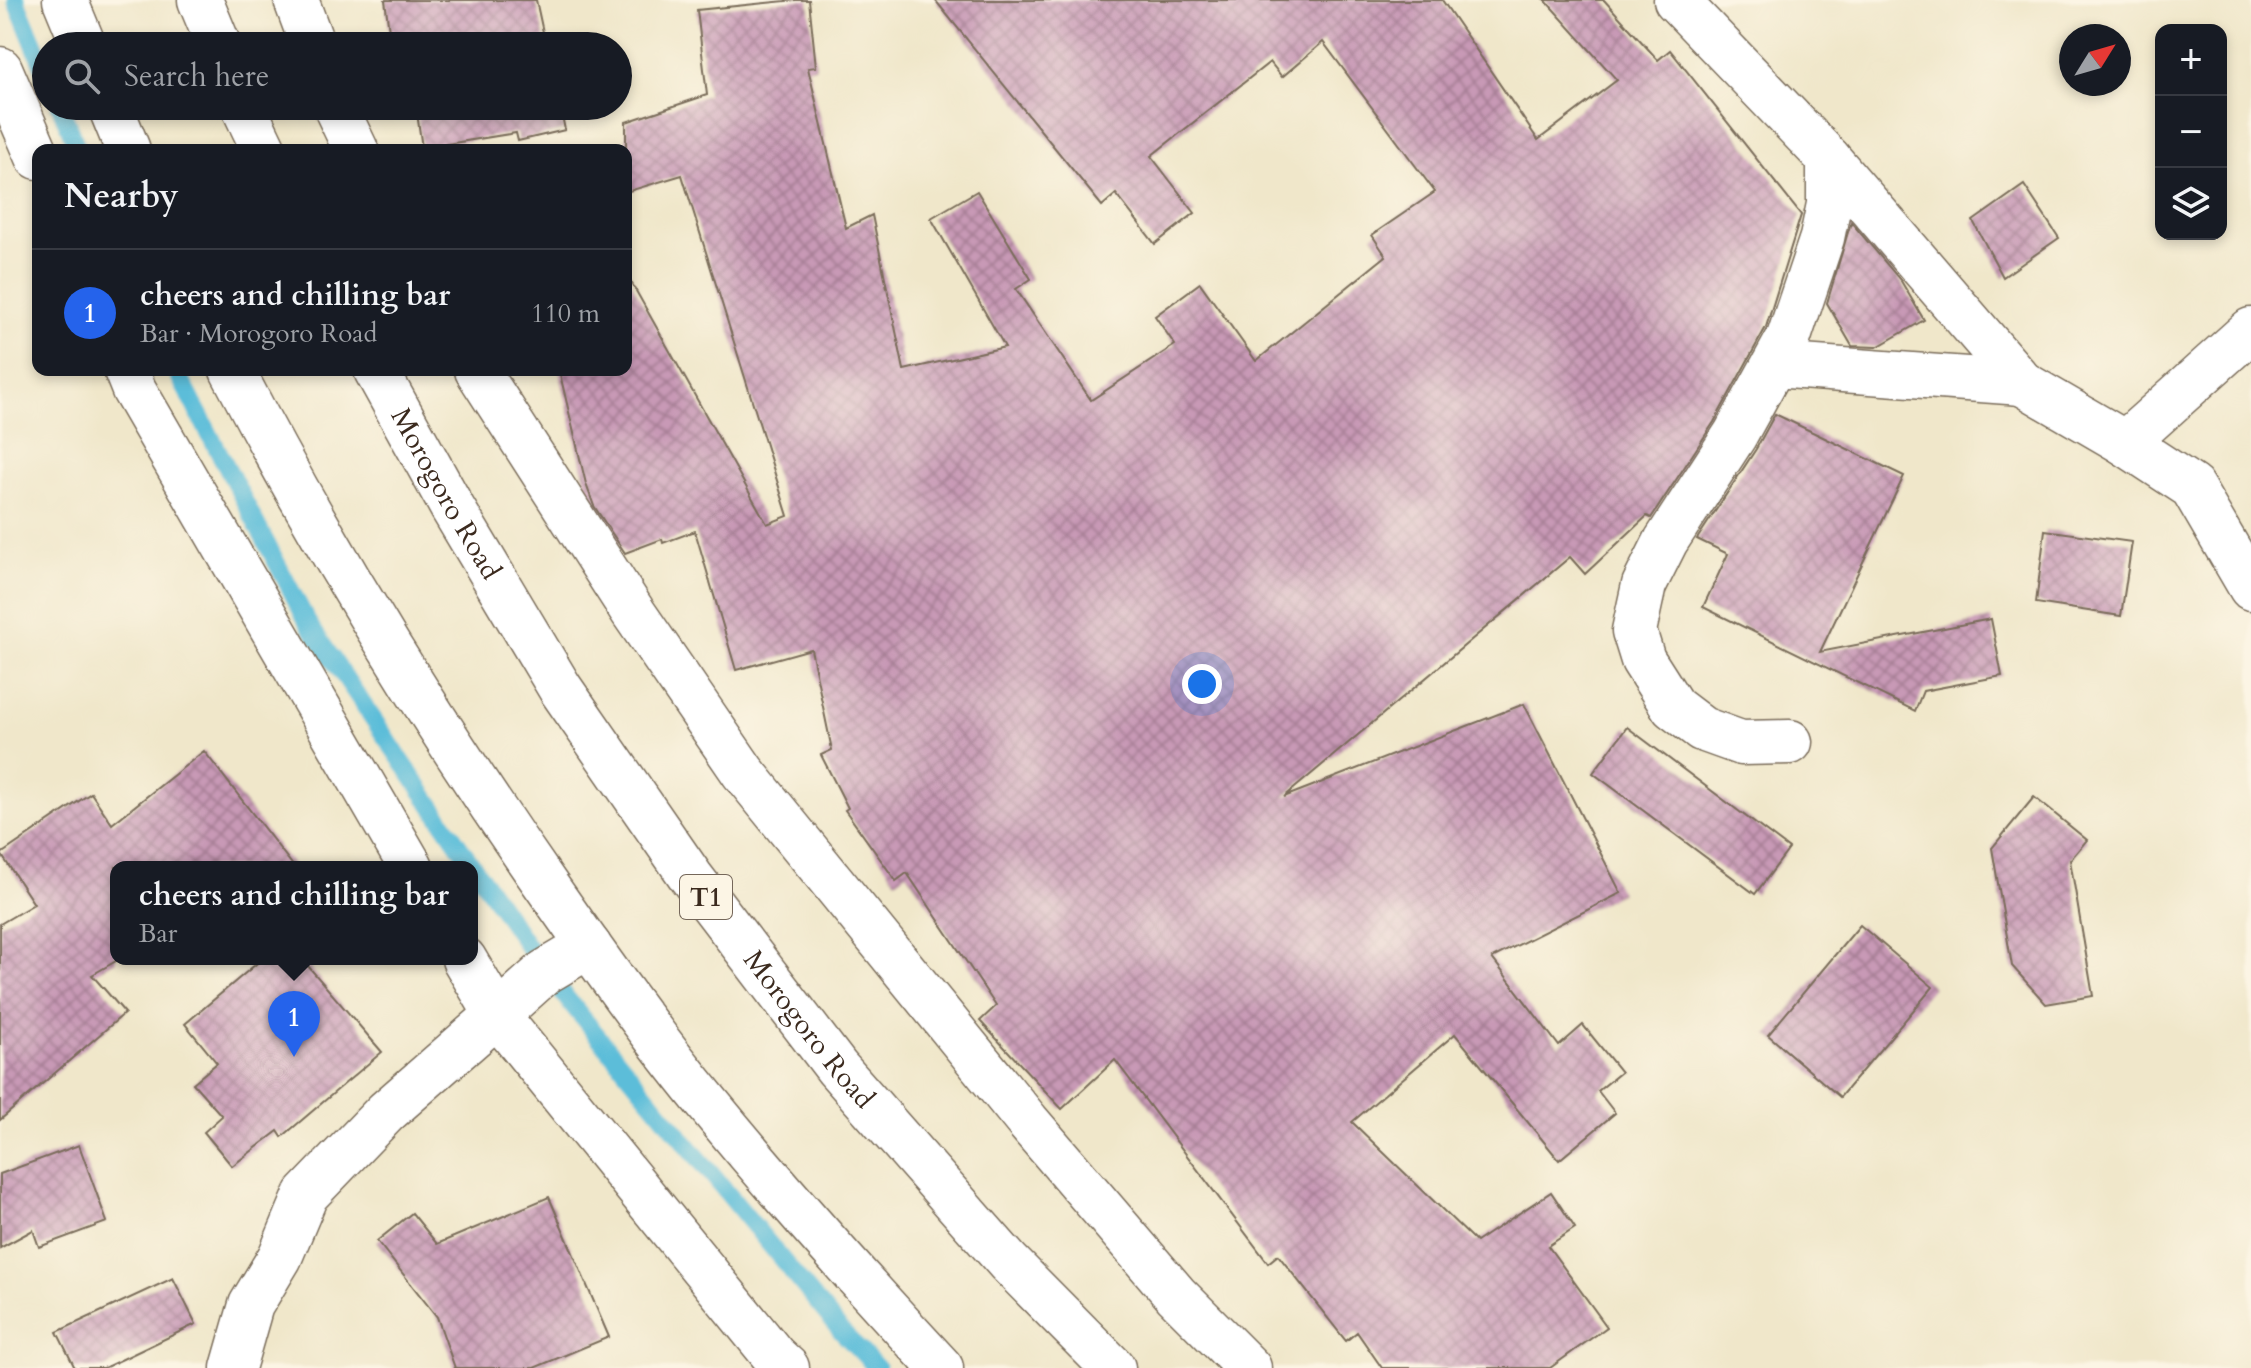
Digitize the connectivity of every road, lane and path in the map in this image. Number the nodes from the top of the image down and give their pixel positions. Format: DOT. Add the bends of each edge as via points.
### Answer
graph roads {
  1 [pos="65,0"];
  2 [pos="200,0"];
  3 [pos="296,0"];
  4 [pos="1676,0"];
  5 [pos="78,32"];
  6 [pos="213,32"];
  7 [pos="308,32"];
  8 [pos="5,83"];
  9 [pos="116,120"];
  10 [pos="250,120"];
  11 [pos="342,120"];
  12 [pos="32,144"];
  13 [pos="126,144"];
  14 [pos="261,144"];
  15 [pos="353,144"];
  16 [pos="1829,159"];
  17 [pos="2251,330"];
  18 [pos="1774,365"];
  19 [pos="128,376"];
  20 [pos="235,376"];
  21 [pos="379,376"];
  22 [pos="481,376"];
  23 [pos="2022,383"];
  24 [pos="2125,443"];
  25 [pos="2251,588"];
  26 [pos="1790,742"];
  27 [pos="408,861"];
  28 [pos="589,946"];
  29 [pos="468,965"];
  30 [pos="497,1015"];
  31 [pos="233,1368"];
  32 [pos="787,1368"];
  33 [pos="941,1368"];
  34 [pos="1113,1368"];
  35 [pos="1249,1368"];
  1 -- 5 [label="main road"];
  2 -- 6 [label="main road"];
  3 -- 7 [label="main road"];
  4 -- 16 [label="main road"];
  8 -- 12 [label="main road"];
  9 -- 13 [label="main road"];
  10 -- 14 [label="main road"];
  11 -- 15 [label="main road"];
  16 -- 18 [label="main road" via="1822,238 1789,337"];
  16 -- 23 [label="main road"];
  17 -- 24 [label="main road"];
  18 -- 23 [label="main road"];
  18 -- 26 [label="main road" via="1666,541 1644,585 1634,631 1643,660 1673,707 1702,729 1741,743"];
  19 -- 27 [label="main road"];
  20 -- 28 [label="main road" via="342,571 506,829"];
  21 -- 34 [label="main road, Morogoro Road / T1" via="560,688 691,877 837,1068 1008,1262"];
  22 -- 35 [label="main road" via="743,772 1037,1133 1176,1295"];
  23 -- 24 [label="main road"];
  24 -- 25 [label="main road" via="2192,487"];
  28 -- 30 [label="main road" via="545,972"];
  28 -- 33 [label="main road" via="703,1098"];
  29 -- 30 [label="main road"];
  30 -- 31 [label="main road" via="386,1112 306,1195 280,1257 251,1305"];
  30 -- 32 [label="main road"];
}
